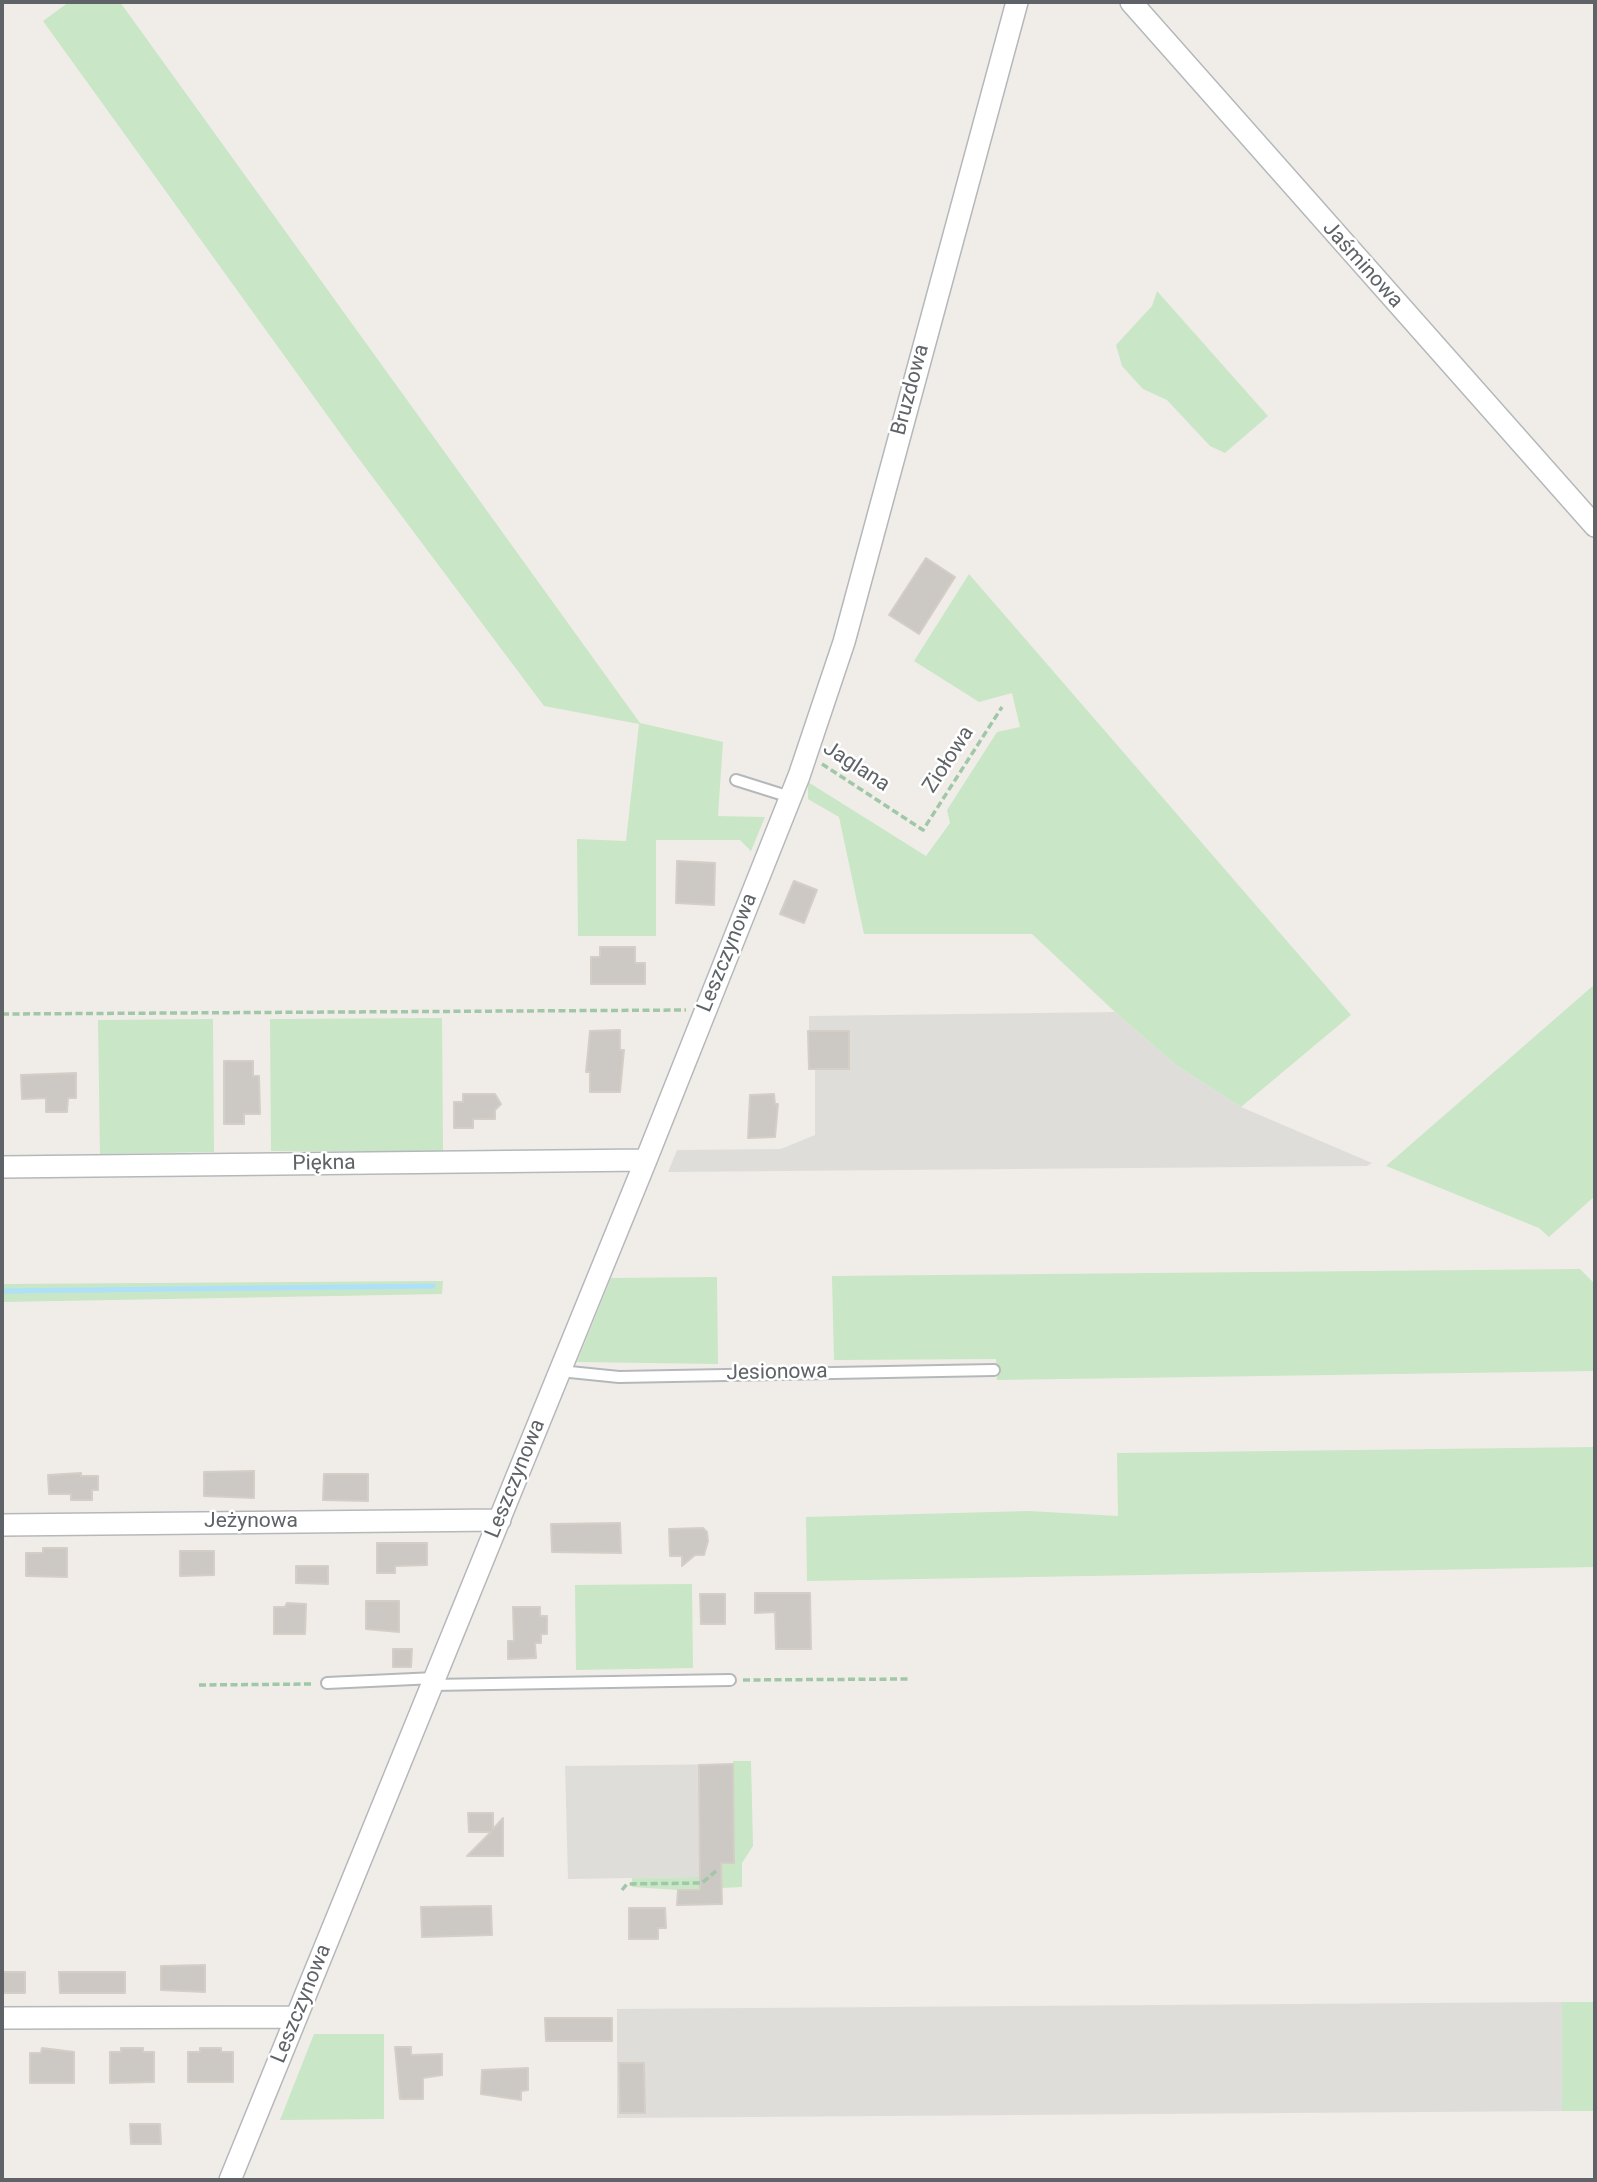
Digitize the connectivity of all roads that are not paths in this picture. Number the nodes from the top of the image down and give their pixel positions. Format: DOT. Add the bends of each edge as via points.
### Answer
graph roads {
  1 [pos="1017,2"];
  2 [pos="1130,2"];
  3 [pos="1595,526"];
  4 [pos="799,776"];
  5 [pos="736,780"];
  6 [pos="790,797"];
  7 [pos="646,1160"];
  8 [pos="2,1167"];
  9 [pos="994,1370"];
  10 [pos="560,1371"];
  11 [pos="500,1520"];
  12 [pos="2,1525"];
  13 [pos="730,1680"];
  14 [pos="434,1681"];
  15 [pos="327,1683"];
  16 [pos="296,2017"];
  17 [pos="2,2018"];
  18 [pos="230,2180"];
  1 -- 4 [label="street, Bruzdowa" via="844,642"];
  2 -- 3 [label="street, Jaśminowa"];
  4 -- 6 [label="street, Leszczynowa"];
  5 -- 6 [label="lane"];
  6 -- 7 [label="street, Leszczynowa"];
  7 -- 8 [label="street, Piękna"];
  7 -- 10 [label="street, Leszczynowa"];
  9 -- 10 [label="lane, Jesionowa" via="619,1377"];
  10 -- 11 [label="street, Leszczynowa"];
  11 -- 12 [label="street, Jeżynowa"];
  11 -- 14 [label="street, Leszczynowa"];
  13 -- 14 [label="lane"];
  14 -- 15 [label="lane"];
  14 -- 16 [label="street, Leszczynowa"];
  16 -- 17 [label="street"];
  16 -- 18 [label="street, Leszczynowa"];
}
